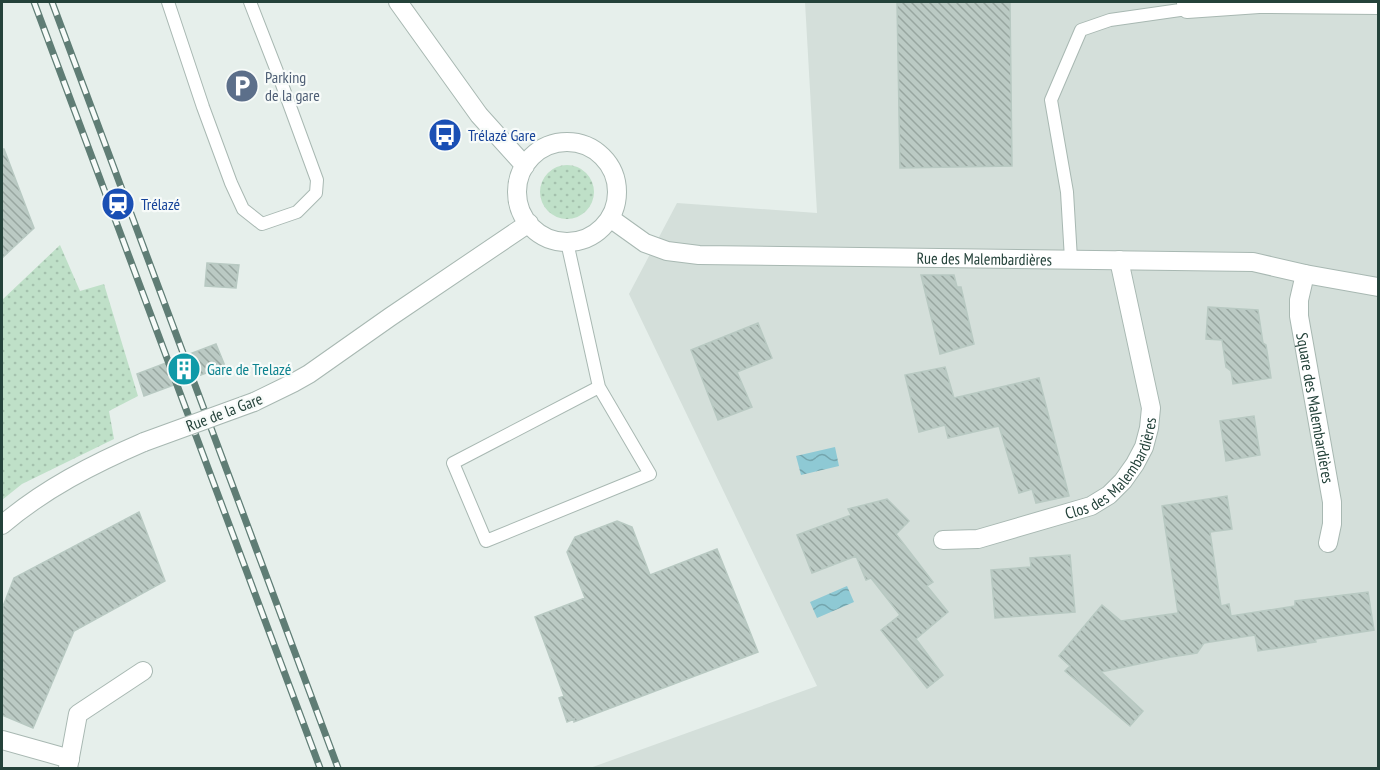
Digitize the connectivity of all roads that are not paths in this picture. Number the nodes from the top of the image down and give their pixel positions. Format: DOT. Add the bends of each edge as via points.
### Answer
graph roads {
  1 [pos="168,2"];
  2 [pos="250,2"];
  3 [pos="398,2"];
  4 [pos="1185,5"];
  5 [pos="1378,5"];
  6 [pos="525,166"];
  7 [pos="610,218"];
  8 [pos="528,223"];
  9 [pos="567,242"];
  10 [pos="1071,259"];
  11 [pos="1119,260"];
  12 [pos="1305,273"];
  13 [pos="1375,289"];
  14 [pos="599,387"];
  15 [pos="2,525"];
  16 [pos="944,540"];
  17 [pos="1328,543"];
  18 [pos="143,671"];
  19 [pos="2,740"];
  20 [pos="69,764"];
  1 -- 2 [label="lane" via="231,183 243,209 262,224 297,212 316,193 317,180"];
  3 -- 6 [label="street" via="479,115"];
  4 -- 5 [label="street"];
  4 -- 10 [label="lane" via="1081,30 1051,100 1067,192"];
  6 -- 7 [label="street" via="541,150 555,144 571,142 593,150 605,159 616,180 616,204"];
  6 -- 8 [label="street" via="518,195"];
  7 -- 9 [label="street" via="595,234"];
  7 -- 10 [label="street, Rue des Malembardières" via="645,243 667,251 699,255"];
  8 -- 9 [label="street" via="546,237"];
  8 -- 15 [label="street, Rue de la Gare, bridge" via="309,374 254,402 116,454 40,496"];
  9 -- 14 [label="lane"];
  10 -- 11 [label="street, Rue des Malembardières"];
  11 -- 12 [label="street, Rue des Malembardières" via="1252,262"];
  11 -- 16 [label="street, Clos des Malembardières" via="1151,408 1144,447 1135,464 1123,481 1091,506 978,539"];
  12 -- 13 [label="street, Rue des Malembardières"];
  12 -- 17 [label="street, Square des Malembardières" via="1299,316 1332,502"];
  14 -- 14 [label="lane" via="650,474 486,541 453,463"];
  18 -- 20 [label="street" via="78,714"];
  19 -- 20 [label="street"];
}
